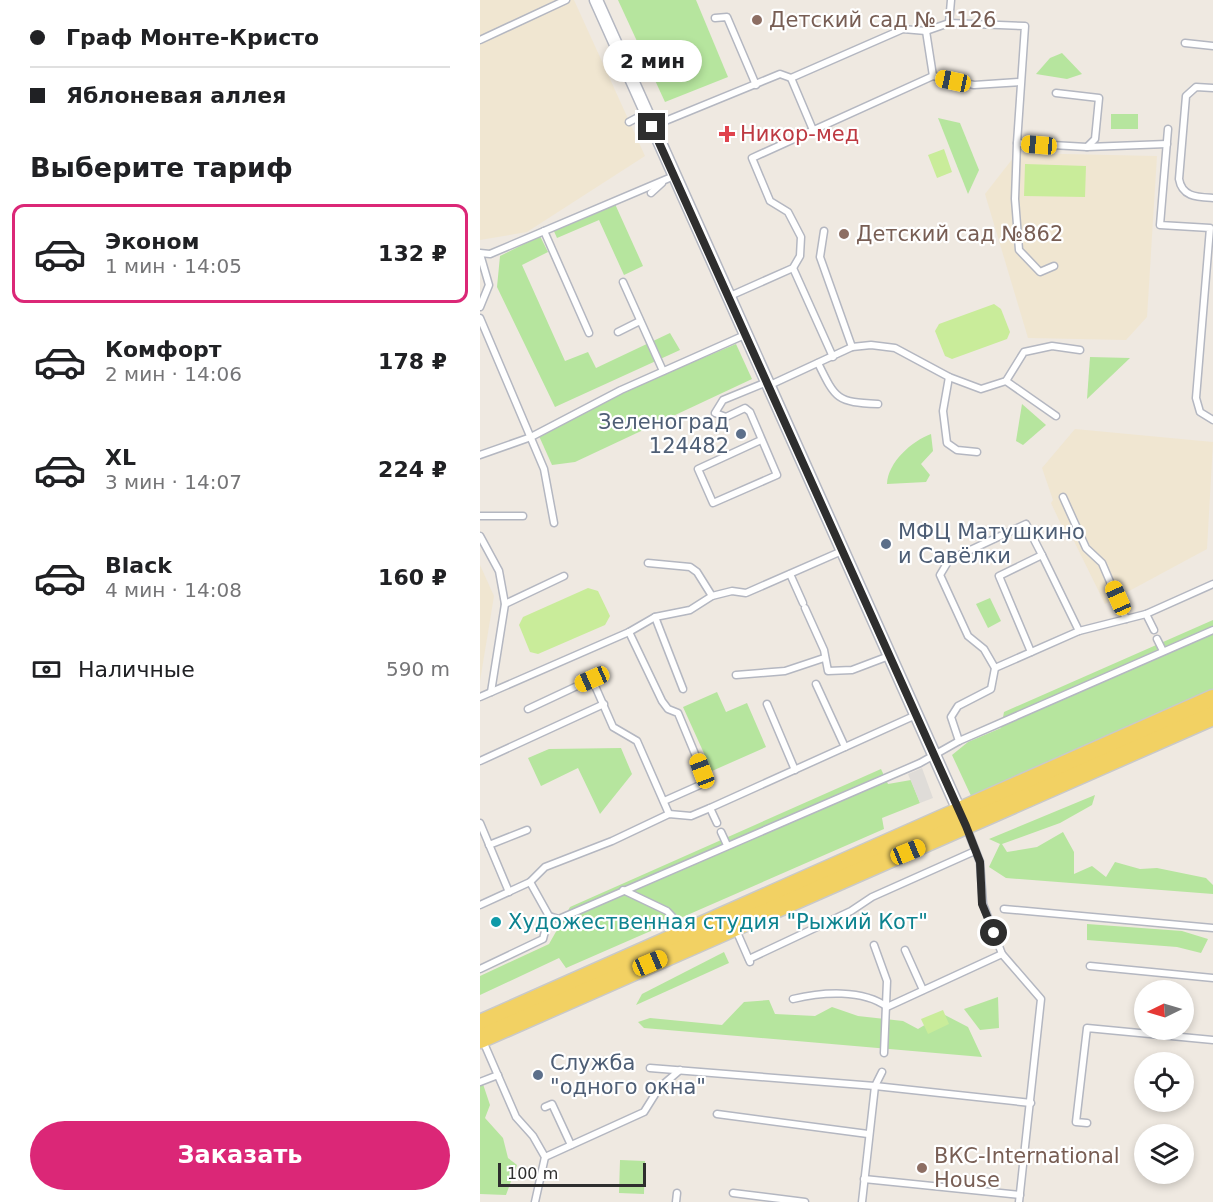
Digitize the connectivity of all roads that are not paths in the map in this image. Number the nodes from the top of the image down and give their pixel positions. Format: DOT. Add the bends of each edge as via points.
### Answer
graph roads {
  1 [pos="566,0"];
  2 [pos="596,0"];
  3 [pos="951,0"];
  4 [pos="715,18"];
  5 [pos="949,23"];
  6 [pos="926,31"];
  7 [pos="480,40"];
  8 [pos="1185,43"];
  9 [pos="1213,46"];
  10 [pos="933,76"];
  11 [pos="791,78"];
  12 [pos="1020,82"];
  13 [pos="756,85"];
  14 [pos="1213,88"];
  15 [pos="1056,93"];
  16 [pos="646,113"];
  17 [pos="629,122"];
  18 [pos="652,127"];
  19 [pos="1168,129"];
  20 [pos="813,130"];
  21 [pos="1017,143"];
  22 [pos="1167,144"];
  23 [pos="1087,147"];
  24 [pos="669,178"];
  25 [pos="651,194"];
  26 [pos="1213,198"];
  27 [pos="544,231"];
  28 [pos="824,231"];
  29 [pos="480,253"];
  30 [pos="1054,266"];
  31 [pos="793,268"];
  32 [pos="623,282"];
  33 [pos="730,296"];
  34 [pos="480,307"];
  35 [pos="480,318"];
  36 [pos="640,321"];
  37 [pos="618,332"];
  38 [pos="589,333"];
  39 [pos="747,334"];
  40 [pos="852,347"];
  41 [pos="1080,350"];
  42 [pos="833,357"];
  43 [pos="818,363"];
  44 [pos="663,371"];
  45 [pos="949,377"];
  46 [pos="1006,381"];
  47 [pos="769,383"];
  48 [pos="878,405"];
  49 [pos="1056,416"];
  50 [pos="1213,420"];
  51 [pos="531,436"];
  52 [pos="761,440"];
  53 [pos="977,452"];
  54 [pos="480,456"];
  55 [pos="1063,497"];
  56 [pos="480,516"];
  57 [pos="523,516"];
  58 [pos="554,523"];
  59 [pos="480,536"];
  60 [pos="842,551"];
  61 [pos="1042,555"];
  62 [pos="648,563"];
  63 [pos="790,574"];
  64 [pos="564,576"];
  65 [pos="1213,584"];
  66 [pos="712,596"];
  67 [pos="505,604"];
  68 [pos="1146,614"];
  69 [pos="655,617"];
  70 [pos="1126,619"];
  71 [pos="1154,630"];
  72 [pos="1213,630"];
  73 [pos="1078,631"];
  74 [pos="629,632"];
  75 [pos="1158,639"];
  76 [pos="1163,651"];
  77 [pos="1031,652"];
  78 [pos="889,656"];
  79 [pos="824,658"];
  80 [pos="995,668"];
  81 [pos="736,675"];
  82 [pos="816,684"];
  83 [pos="683,689"];
  84 [pos="492,692"];
  85 [pos="480,697"];
  86 [pos="1213,699"];
  87 [pos="604,704"];
  88 [pos="767,704"];
  89 [pos="528,708"];
  90 [pos="916,715"];
  91 [pos="1213,716"];
  92 [pos="959,741"];
  93 [pos="845,747"];
  94 [pos="933,756"];
  95 [pos="480,761"];
  96 [pos="795,770"];
  97 [pos="1053,779"];
  98 [pos="664,801"];
  99 [pos="710,808"];
  100 [pos="669,814"];
  101 [pos="963,819"];
  102 [pos="480,823"];
  103 [pos="717,823"];
  104 [pos="527,830"];
  105 [pos="721,832"];
  106 [pos="489,845"];
  107 [pos="727,845"];
  108 [pos="975,851"];
  109 [pos="833,875"];
  110 [pos="530,882"];
  111 [pos="622,890"];
  112 [pos="509,892"];
  113 [pos="480,905"];
  114 [pos="1004,909"];
  115 [pos="549,916"];
  116 [pos="735,927"];
  117 [pos="1213,928"];
  118 [pos="687,931"];
  119 [pos="874,945"];
  120 [pos="905,950"];
  121 [pos="1002,954"];
  122 [pos="1090,966"];
  123 [pos="480,969"];
  124 [pos="1213,978"];
  125 [pos="923,990"];
  126 [pos="793,999"];
  127 [pos="887,1008"];
  128 [pos="481,1034"];
  129 [pos="1213,1040"];
  130 [pos="884,1053"];
  131 [pos="650,1068"];
  132 [pos="680,1070"];
  133 [pos="882,1072"];
  134 [pos="498,1075"];
  135 [pos="480,1082"];
  136 [pos="875,1086"];
  137 [pos="1031,1103"];
  138 [pos="546,1107"];
  139 [pos="717,1114"];
  140 [pos="1087,1123"];
  141 [pos="868,1134"];
  142 [pos="571,1145"];
  143 [pos="545,1157"];
  144 [pos="864,1179"];
  145 [pos="677,1193"];
  146 [pos="733,1193"];
  147 [pos="1019,1199"];
  148 [pos="535,1202"];
  149 [pos="676,1202"];
  150 [pos="806,1202"];
  151 [pos="862,1202"];
  1 -- 7 [label="lane"];
  2 -- 16 [label="street"];
  3 -- 5 [label="lane"];
  4 -- 13 [label="lane" via="727,17"];
  5 -- 6 [label="lane"];
  5 -- 12 [label="lane" via="1024,26"];
  6 -- 10 [label="lane"];
  6 -- 11 [label="lane" via="903,29"];
  8 -- 9 [label="lane"];
  10 -- 12 [label="lane" via="974,85"];
  10 -- 20 [label="lane"];
  11 -- 13 [label="lane" via="780,74"];
  11 -- 20 [label="lane"];
  12 -- 21 [label="lane"];
  13 -- 18 [label="lane"];
  14 -- 26 [label="lane" via="1196,87 1186,96 1179,179 1187,194"];
  15 -- 23 [label="lane" via="1099,98 1095,139"];
  16 -- 17 [label="lane"];
  16 -- 18 [label="street"];
  18 -- 24 [label="street"];
  19 -- 22 [label="lane"];
  20 -- 31 [label="lane" via="752,158 770,201 788,212 801,237 800,256"];
  21 -- 23 [label="lane"];
  21 -- 30 [label="lane" via="1018,250 1040,272"];
  22 -- 23 [label="lane"];
  22 -- 50 [label="lane" via="1160,225 1210,228 1196,398 1200,412"];
  24 -- 25 [label="lane"];
  24 -- 27 [label="lane"];
  24 -- 33 [label="street"];
  27 -- 29 [label="lane" via="490,254"];
  27 -- 38 [label="lane"];
  28 -- 40 [label="lane" via="820,257"];
  29 -- 34 [label="lane" via="489,285"];
  31 -- 33 [label="lane"];
  31 -- 42 [label="lane"];
  32 -- 36 [label="lane"];
  33 -- 39 [label="street"];
  35 -- 51 [label="lane"];
  36 -- 37 [label="lane"];
  36 -- 44 [label="lane"];
  39 -- 44 [label="lane"];
  39 -- 47 [label="street"];
  40 -- 42 [label="lane"];
  40 -- 45 [label="lane" via="895,348"];
  41 -- 46 [label="lane" via="1052,346 1024,352"];
  42 -- 43 [label="lane"];
  43 -- 47 [label="lane"];
  43 -- 48 [label="lane" via="832,392 846,402"];
  44 -- 51 [label="lane"];
  45 -- 46 [label="lane" via="981,388"];
  45 -- 53 [label="lane" via="943,411 947,443 957,450"];
  46 -- 49 [label="lane"];
  47 -- 52 [label="lane" via="723,400 714,413 726,417 745,408"];
  47 -- 60 [label="street"];
  51 -- 54 [label="lane"];
  51 -- 58 [label="lane" via="544,469"];
  52 -- 52 [label="lane" via="777,475 713,503 698,469"];
  55 -- 70 [label="lane" via="1086,548 1102,563"];
  56 -- 57 [label="lane"];
  59 -- 67 [label="lane" via="499,571"];
  60 -- 63 [label="lane"];
  60 -- 78 [label="street"];
  61 -- 73 [label="lane"];
  61 -- 77 [label="lane" via="999,576"];
  61 -- 80 [label="lane" via="1026,524 948,560 940,575 968,636 984,650"];
  62 -- 66 [label="lane" via="690,567"];
  63 -- 66 [label="lane" via="746,593 732,591"];
  63 -- 79 [label="lane" via="824,650"];
  64 -- 67 [label="lane"];
  65 -- 68 [label="lane"];
  66 -- 69 [label="lane" via="690,610"];
  67 -- 84 [label="lane"];
  68 -- 70 [label="lane"];
  68 -- 71 [label="lane"];
  69 -- 74 [label="lane"];
  69 -- 83 [label="lane"];
  70 -- 73 [label="lane"];
  72 -- 76 [label="lane"];
  73 -- 77 [label="lane"];
  74 -- 84 [label="lane"];
  74 -- 98 [label="lane" via="662,701 678,713 705,778 700,785"];
  75 -- 76 [label="lane"];
  76 -- 92 [label="lane"];
  77 -- 80 [label="lane"];
  78 -- 79 [label="lane" via="852,670 828,671"];
  78 -- 90 [label="street"];
  79 -- 81 [label="lane" via="785,671"];
  80 -- 92 [label="lane" via="992,690 958,706 951,717"];
  82 -- 93 [label="lane"];
  84 -- 85 [label="lane"];
  86 -- 97 [label="main road"];
  87 -- 89 [label="lane" via="592,679"];
  87 -- 95 [label="lane"];
  87 -- 98 [label="lane" via="613,727 636,738"];
  88 -- 96 [label="lane"];
  90 -- 93 [label="lane"];
  90 -- 94 [label="street"];
  91 -- 97 [label="main road"];
  92 -- 94 [label="lane"];
  93 -- 96 [label="lane"];
  94 -- 101 [label="street"];
  94 -- 107 [label="lane"];
  96 -- 99 [label="lane"];
  97 -- 101 [label="main road"];
  98 -- 100 [label="lane"];
  99 -- 100 [label="lane" via="691,816"];
  99 -- 103 [label="lane"];
  100 -- 110 [label="lane" via="545,867"];
  101 -- 108 [label="lane"];
  101 -- 109 [label="main road"];
  102 -- 106 [label="lane"];
  104 -- 106 [label="lane"];
  105 -- 107 [label="lane"];
  106 -- 112 [label="lane"];
  107 -- 111 [label="lane"];
  108 -- 116 [label="lane" via="872,897 749,960"];
  108 -- 121 [label="lane" via="980,862 982,904"];
  109 -- 116 [label="main road"];
  109 -- 118 [label="main road"];
  110 -- 112 [label="lane"];
  110 -- 115 [label="lane"];
  111 -- 115 [label="lane" via="559,920"];
  111 -- 118 [label="lane" via="667,911"];
  112 -- 113 [label="lane"];
  114 -- 117 [label="lane"];
  115 -- 123 [label="lane" via="543,939"];
  116 -- 128 [label="main road"];
  118 -- 128 [label="main road"];
  119 -- 127 [label="lane" via="887,981"];
  120 -- 125 [label="lane"];
  121 -- 125 [label="lane"];
  121 -- 137 [label="lane" via="1041,999"];
  122 -- 124 [label="lane"];
  125 -- 127 [label="lane"];
  126 -- 127 [label="lane" via="818,993 875,998"];
  127 -- 130 [label="lane"];
  128 -- 134 [label="lane"];
  129 -- 140 [label="lane" via="1087,1028 1076,1122"];
  131 -- 132 [label="lane"];
  132 -- 136 [label="lane"];
  132 -- 142 [label="lane" via="659,1088 644,1112"];
  133 -- 136 [label="lane"];
  134 -- 135 [label="lane"];
  134 -- 143 [label="lane" via="516,1117"];
  136 -- 137 [label="lane"];
  136 -- 141 [label="lane"];
  137 -- 147 [label="lane"];
  138 -- 142 [label="lane" via="552,1104"];
  139 -- 141 [label="lane"];
  141 -- 144 [label="lane"];
  142 -- 143 [label="lane"];
  143 -- 148 [label="lane"];
  144 -- 147 [label="lane"];
  144 -- 151 [label="lane"];
  145 -- 149 [label="lane"];
  146 -- 150 [label="lane"];
}
